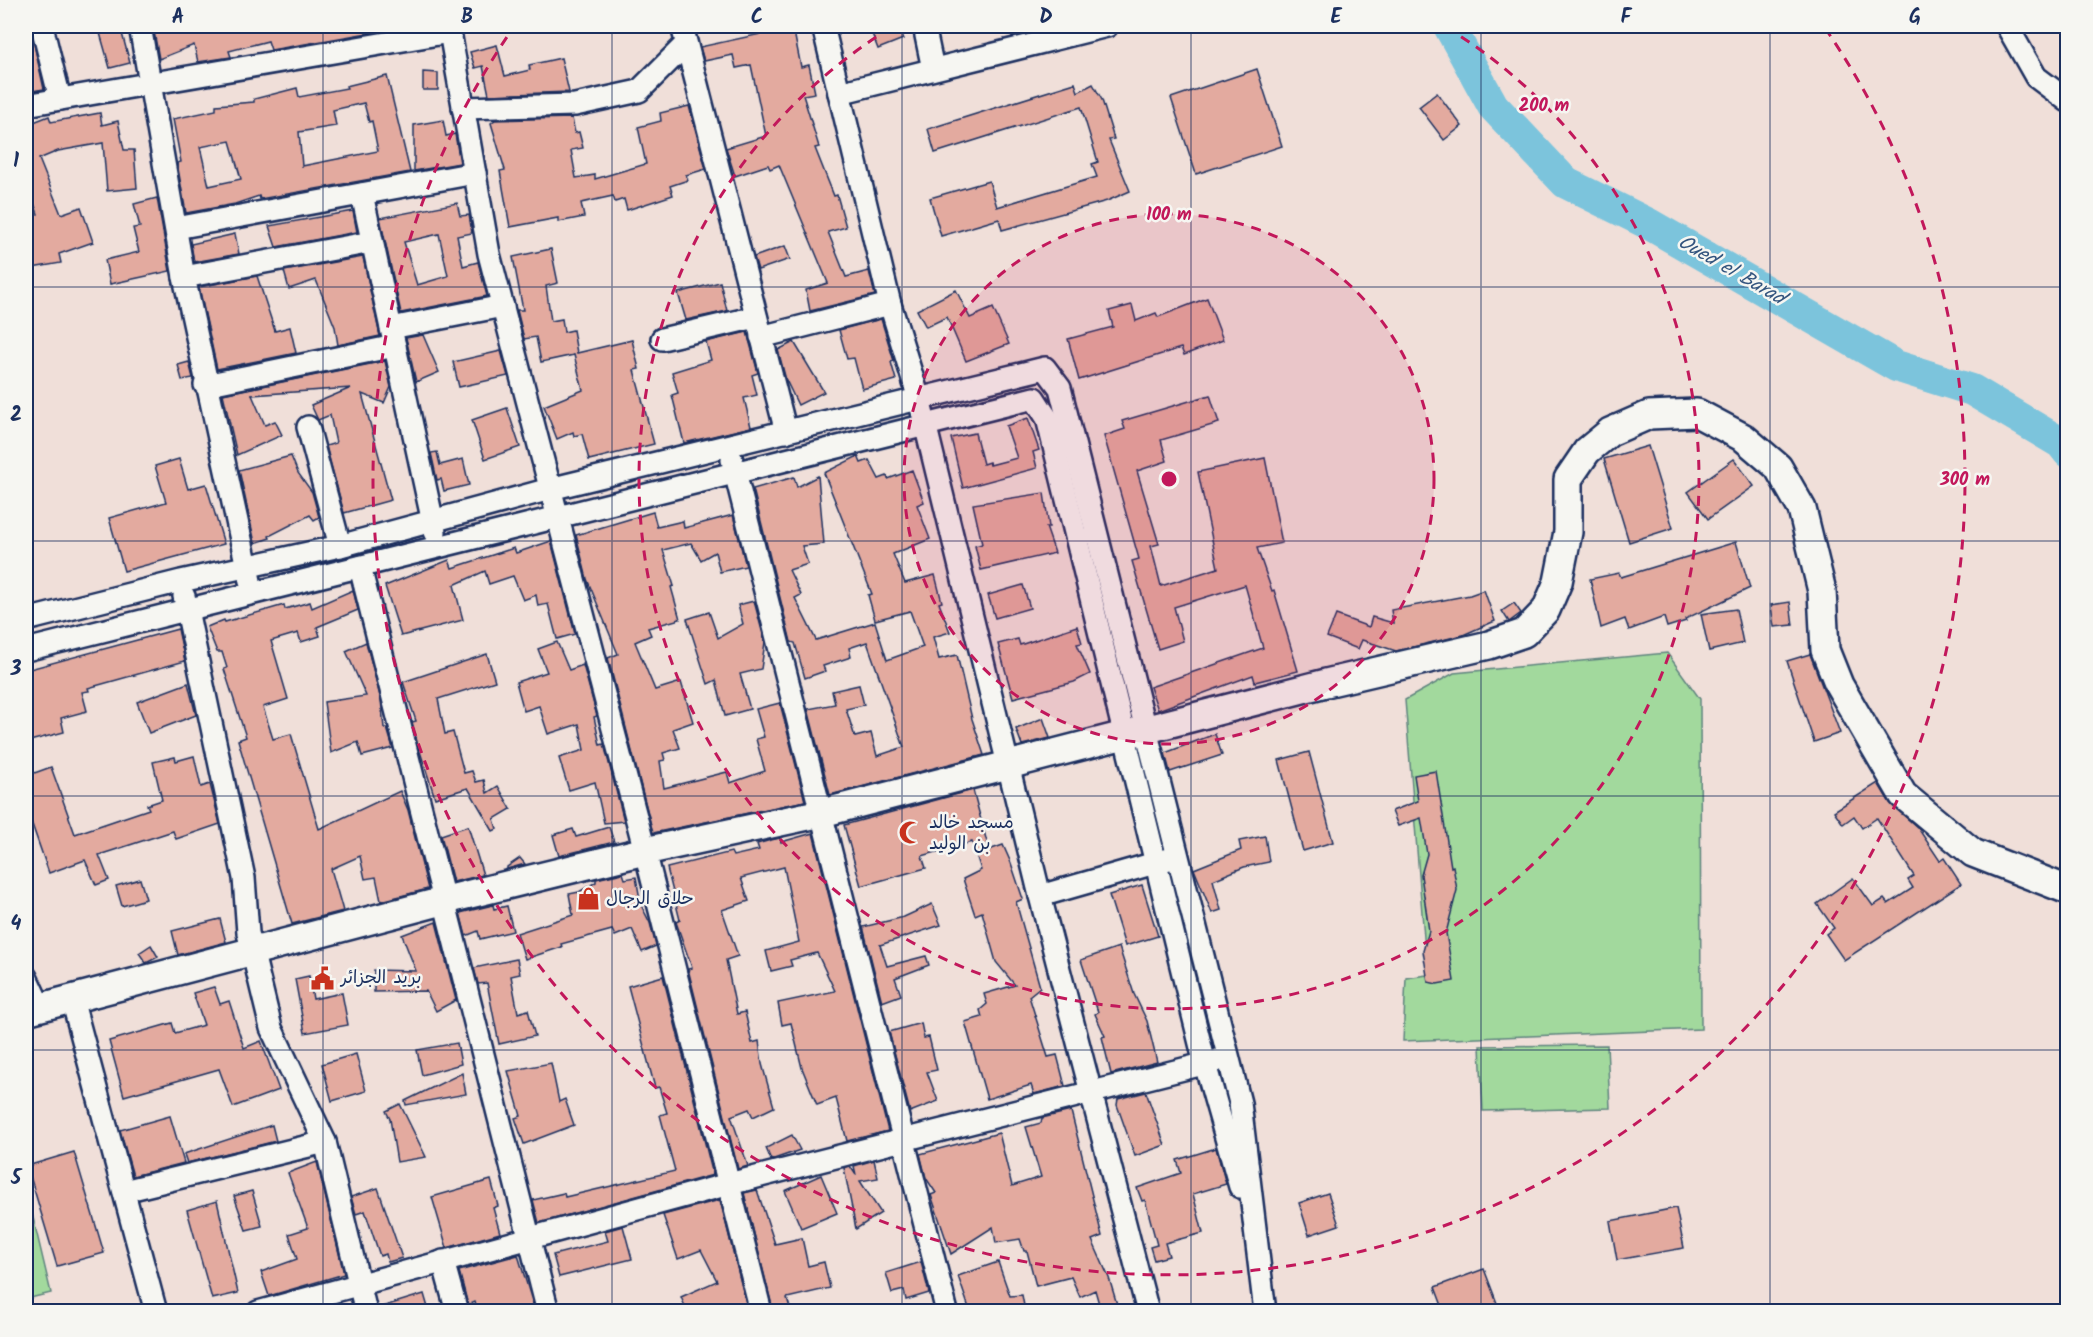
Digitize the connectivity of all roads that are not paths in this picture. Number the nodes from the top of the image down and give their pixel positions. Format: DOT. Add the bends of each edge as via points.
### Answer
graph roads {
  1 [pos="42,26"];
  2 [pos="140,26"];
  3 [pos="823,26"];
  4 [pos="924,26"];
  5 [pos="1107,26"];
  6 [pos="2007,26"];
  7 [pos="450,29"];
  8 [pos="684,35"];
  9 [pos="933,69"];
  10 [pos="149,84"];
  11 [pos="839,93"];
  12 [pos="60,99"];
  13 [pos="2067,101"];
  14 [pos="26,105"];
  15 [pos="463,108"];
  16 [pos="475,173"];
  17 [pos="362,194"];
  18 [pos="176,228"];
  19 [pos="372,242"];
  20 [pos="184,277"];
  21 [pos="890,303"];
  22 [pos="502,306"];
  23 [pos="756,317"];
  24 [pos="393,337"];
  25 [pos="761,337"];
  26 [pos="662,339"];
  27 [pos="206,385"];
  28 [pos="919,399"];
  29 [pos="926,425"];
  30 [pos="308,427"];
  31 [pos="786,432"];
  32 [pos="728,446"];
  33 [pos="735,473"];
  34 [pos="550,489"];
  35 [pos="558,517"];
  36 [pos="432,520"];
  37 [pos="340,546"];
  38 [pos="438,547"];
  39 [pos="248,566"];
  40 [pos="360,567"];
  41 [pos="181,581"];
  42 [pos="252,594"];
  43 [pos="188,609"];
  44 [pos="26,620"];
  45 [pos="26,650"];
  46 [pos="1135,732"];
  47 [pos="1010,765"];
  48 [pos="822,813"];
  49 [pos="645,851"];
  50 [pos="1178,857"];
  51 [pos="1156,863"];
  52 [pos="2067,890"];
  53 [pos="1040,896"];
  54 [pos="444,900"];
  55 [pos="253,951"];
  56 [pos="26,977"];
  57 [pos="72,999"];
  58 [pos="33,1009"];
  59 [pos="1228,1058"];
  60 [pos="1205,1064"];
  61 [pos="1091,1093"];
  62 [pos="904,1140"];
  63 [pos="325,1142"];
  64 [pos="729,1184"];
  65 [pos="123,1191"];
  66 [pos="530,1238"];
  67 [pos="1258,1248"];
  68 [pos="443,1261"];
  69 [pos="359,1284"];
  70 [pos="156,1311"];
  71 [pos="258,1311"];
  72 [pos="366,1311"];
  73 [pos="457,1311"];
  74 [pos="548,1311"];
  75 [pos="761,1311"];
  76 [pos="947,1311"];
  77 [pos="1148,1311"];
  78 [pos="1265,1311"];
  1 -- 12 [label="street"];
  2 -- 10 [label="street"];
  3 -- 11 [label="street"];
  4 -- 9 [label="street"];
  5 -- 9 [label="street"];
  6 -- 13 [label="street" via="2036,76"];
  7 -- 10 [label="street"];
  7 -- 15 [label="street"];
  8 -- 15 [label="street" via="639,91 576,105"];
  8 -- 23 [label="street"];
  9 -- 11 [label="street"];
  10 -- 12 [label="street"];
  10 -- 18 [label="street"];
  11 -- 21 [label="street"];
  12 -- 14 [label="street"];
  15 -- 16 [label="street"];
  16 -- 17 [label="street"];
  16 -- 22 [label="street"];
  17 -- 18 [label="street"];
  17 -- 19 [label="street"];
  18 -- 20 [label="street"];
  19 -- 20 [label="street"];
  19 -- 24 [label="street"];
  20 -- 27 [label="street"];
  21 -- 25 [label="street"];
  21 -- 28 [label="street"];
  22 -- 24 [label="street"];
  22 -- 34 [label="street"];
  23 -- 25 [label="street"];
  23 -- 26 [label="street"];
  24 -- 27 [label="street"];
  24 -- 36 [label="street"];
  25 -- 31 [label="street"];
  27 -- 39 [label="street"];
  28 -- 29 [label="street"];
  28 -- 31 [label="street"];
  28 -- 46 [label="street" via="1045,368 1060,388"];
  29 -- 33 [label="street"];
  29 -- 46 [label="street" via="1034,398 1039,405 1047,418"];
  29 -- 47 [label="street"];
  30 -- 37 [label="street"];
  31 -- 32 [label="street"];
  32 -- 33 [label="street"];
  32 -- 34 [label="street"];
  33 -- 35 [label="street"];
  33 -- 48 [label="street"];
  34 -- 35 [label="street"];
  34 -- 36 [label="street"];
  35 -- 38 [label="street"];
  35 -- 49 [label="street"];
  36 -- 37 [label="street"];
  36 -- 38 [label="street"];
  37 -- 39 [label="street"];
  38 -- 40 [label="street"];
  39 -- 41 [label="street"];
  39 -- 42 [label="street"];
  40 -- 42 [label="street"];
  40 -- 54 [label="street"];
  41 -- 43 [label="street"];
  41 -- 44 [label="street"];
  42 -- 43 [label="street"];
  43 -- 45 [label="street"];
  43 -- 55 [label="street" via="244,878"];
  46 -- 47 [label="main road"];
  46 -- 50 [label="street"];
  46 -- 51 [label="street"];
  46 -- 52 [label="main road" via="1524,633 1546,610 1558,582 1568,532 1568,479 1587,451 1610,432 1649,415 1697,413 1744,438 1778,466 1802,509 1822,591 1825,650 1839,685 1903,795 1973,853"];
  47 -- 48 [label="main road"];
  47 -- 53 [label="street"];
  48 -- 49 [label="main road"];
  48 -- 62 [label="street"];
  49 -- 54 [label="main road"];
  49 -- 64 [label="street"];
  50 -- 51 [label="street"];
  50 -- 59 [label="street"];
  51 -- 53 [label="street"];
  51 -- 60 [label="street"];
  53 -- 61 [label="street"];
  54 -- 55 [label="main road"];
  54 -- 66 [label="street"];
  55 -- 57 [label="main road"];
  55 -- 63 [label="street" via="271,1028"];
  56 -- 58 [label="street"];
  57 -- 58 [label="main road"];
  57 -- 65 [label="street"];
  59 -- 60 [label="street"];
  59 -- 67 [label="street" via="1240,1103"];
  60 -- 61 [label="street"];
  60 -- 67 [label="street"];
  61 -- 62 [label="street"];
  61 -- 77 [label="street"];
  62 -- 64 [label="street"];
  62 -- 76 [label="street"];
  63 -- 65 [label="street"];
  63 -- 69 [label="street"];
  64 -- 66 [label="street"];
  64 -- 75 [label="street"];
  65 -- 70 [label="street"];
  66 -- 68 [label="street"];
  66 -- 74 [label="street"];
  67 -- 78 [label="street"];
  68 -- 69 [label="street"];
  68 -- 73 [label="street"];
  69 -- 71 [label="street"];
  69 -- 72 [label="street"];
}
